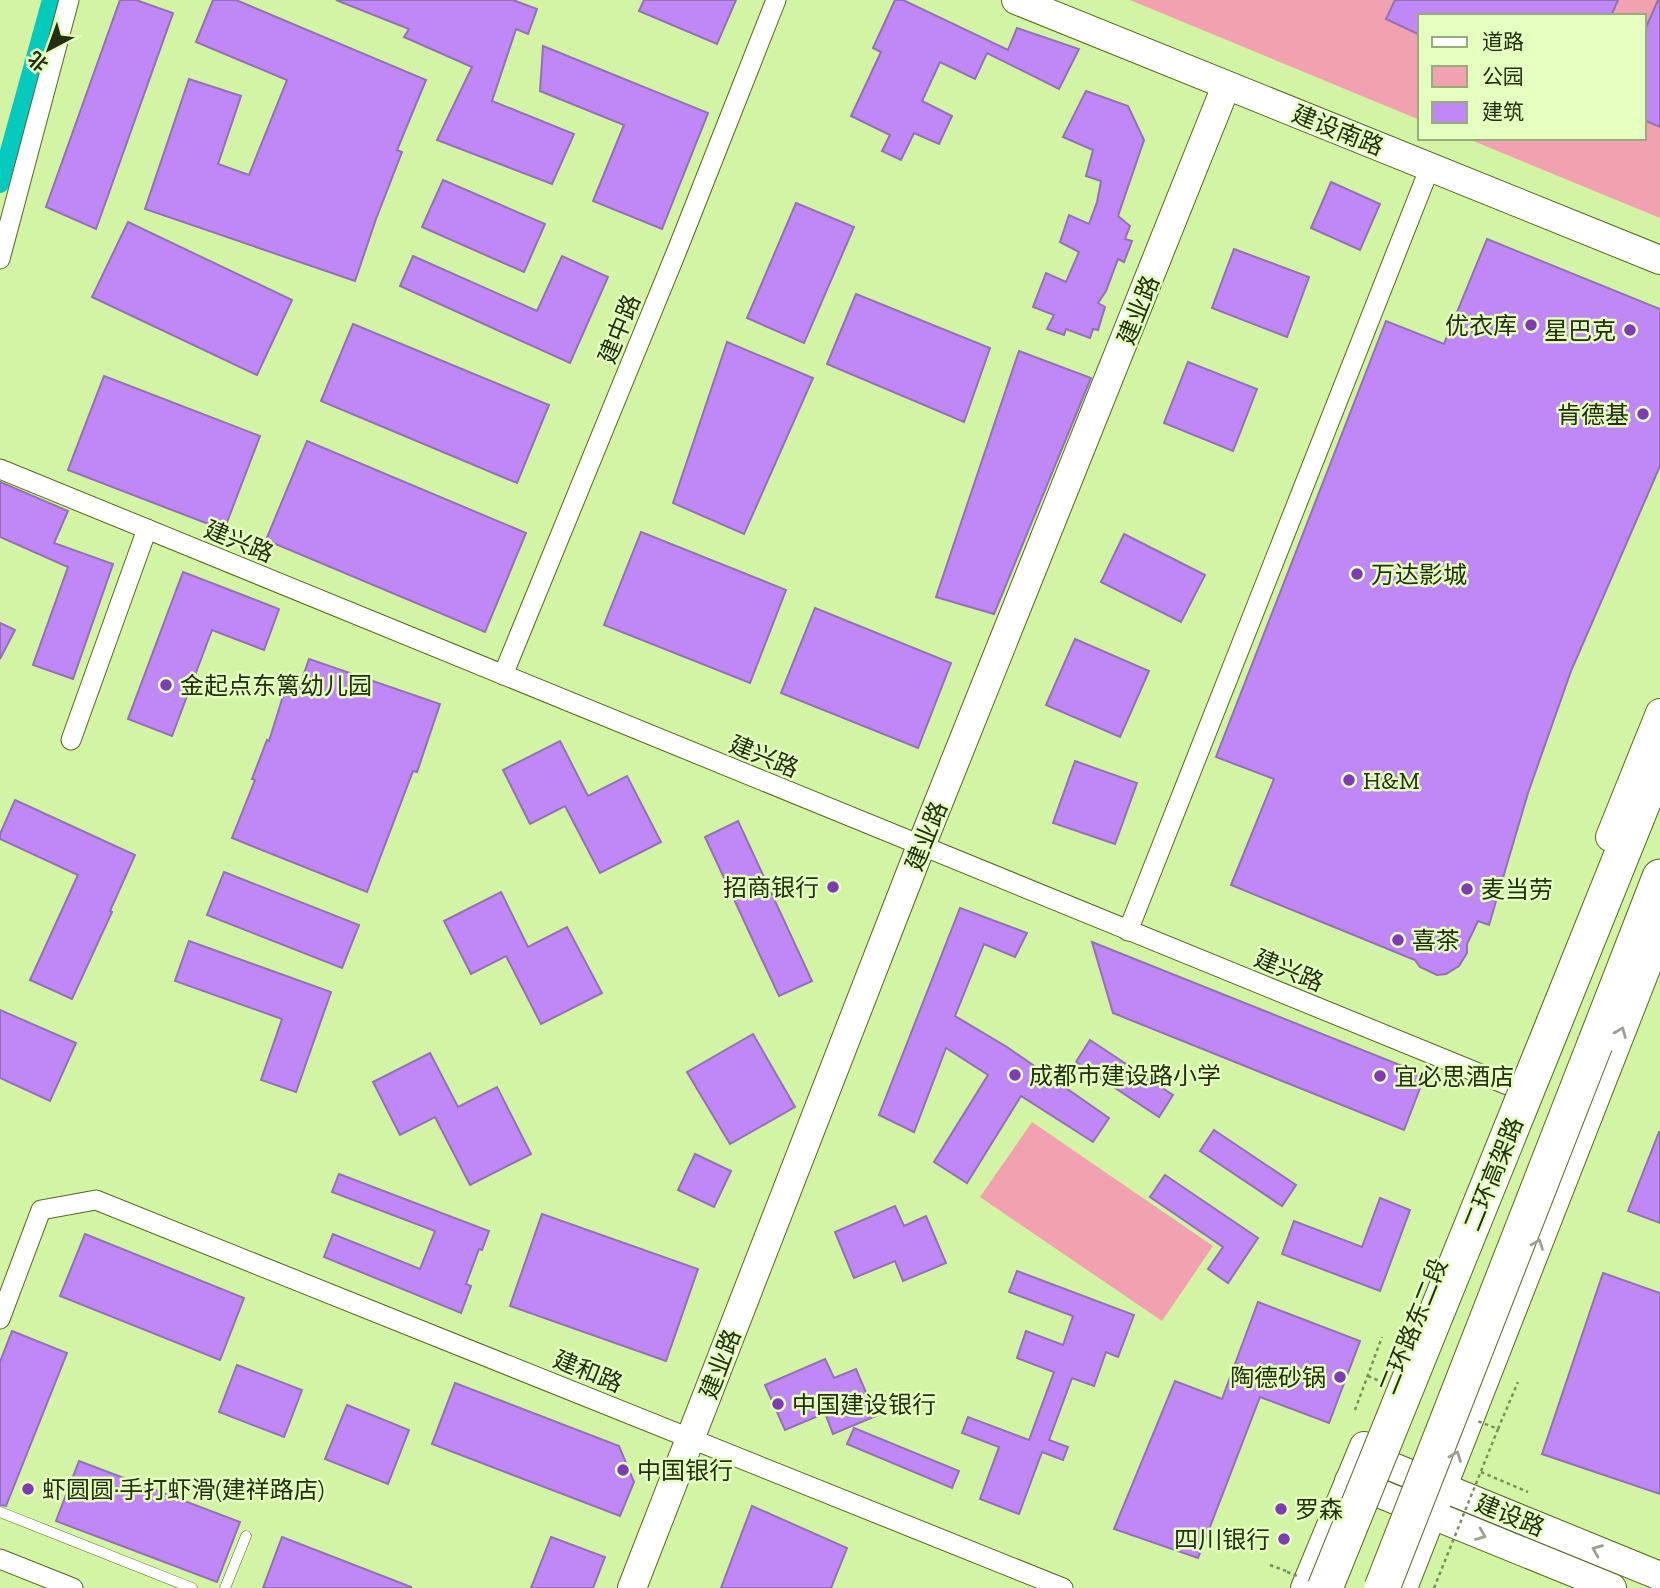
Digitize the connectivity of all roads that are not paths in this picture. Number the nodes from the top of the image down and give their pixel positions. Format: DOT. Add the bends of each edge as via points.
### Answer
graph roads {
  1 [pos="69,0"];
  2 [pos="776,0"];
  3 [pos="1016,0"];
  4 [pos="1049,6"];
  5 [pos="1226,86"];
  6 [pos="1430,167"];
  7 [pos="0,259"];
  8 [pos="1660,260"];
  9 [pos="0,469"];
  10 [pos="147,529"];
  11 [pos="503,675"];
  12 [pos="1660,713"];
  13 [pos="71,740"];
  14 [pos="1660,760"];
  15 [pos="921,846"];
  16 [pos="1660,877"];
  17 [pos="1128,931"];
  18 [pos="1660,933"];
  19 [pos="1510,1086"];
  20 [pos="0,1319"];
  21 [pos="691,1439"];
  22 [pos="1361,1454"];
  23 [pos="1349,1481"];
  24 [pos="1444,1488"];
  25 [pos="0,1512"];
  26 [pos="1433,1515"];
  27 [pos="246,1536"];
  28 [pos="0,1559"];
  29 [pos="1660,1576"];
  30 [pos="1296,1580"];
  31 [pos="73,1588"];
  32 [pos="192,1588"];
  33 [pos="225,1588"];
  34 [pos="632,1588"];
  35 [pos="1063,1588"];
  36 [pos="1325,1588"];
  37 [pos="1382,1588"];
  38 [pos="1403,1588"];
  39 [pos="1612,1588"];
  1 -- 7 [label="street"];
  2 -- 11 [label="street, 建中路"];
  3 -- 4 [label="street, 建设南路"];
  4 -- 5 [label="street, 建设南路"];
  5 -- 6 [label="street, 建设南路"];
  5 -- 15 [label="street, 建业路"];
  6 -- 8 [label="street, 建设南路"];
  6 -- 17 [label="street"];
  9 -- 10 [label="street, 建兴路"];
  10 -- 11 [label="street, 建兴路"];
  10 -- 13 [label="street"];
  11 -- 15 [label="street, 建兴路"];
  12 -- 19 [label="street, 二环路东二段"];
  14 -- 36 [label="highway, 二环高架路, bridge"];
  15 -- 17 [label="street, 建兴路"];
  15 -- 21 [label="street, 建业路"];
  16 -- 37 [label="highway, 二环高架路, bridge"];
  17 -- 19 [label="street, 建兴路"];
  24 -- 18 [label="street, one-way"];
  19 -- 22 [label="street, 二环路东二段"];
  20 -- 21 [label="street, 建和路" via="41,1210 96,1200"];
  21 -- 34 [label="street, 建业路"];
  21 -- 35 [label="street, 建和路"];
  22 -- 23 [label="street, 二环路东二段"];
  22 -- 24 [label="street, 建设路"];
  23 -- 26 [label="street, 建设路"];
  23 -- 30 [label="street, 二环路东二段"];
  24 -- 26 [label="street"];
  29 -- 24 [label="street, 建设路, one-way"];
  25 -- 32 [label="lane"];
  26 -- 38 [label="street"];
  26 -- 39 [label="street, 建设路, one-way"];
  27 -- 33 [label="lane"];
  28 -- 31 [label="street"];
}
